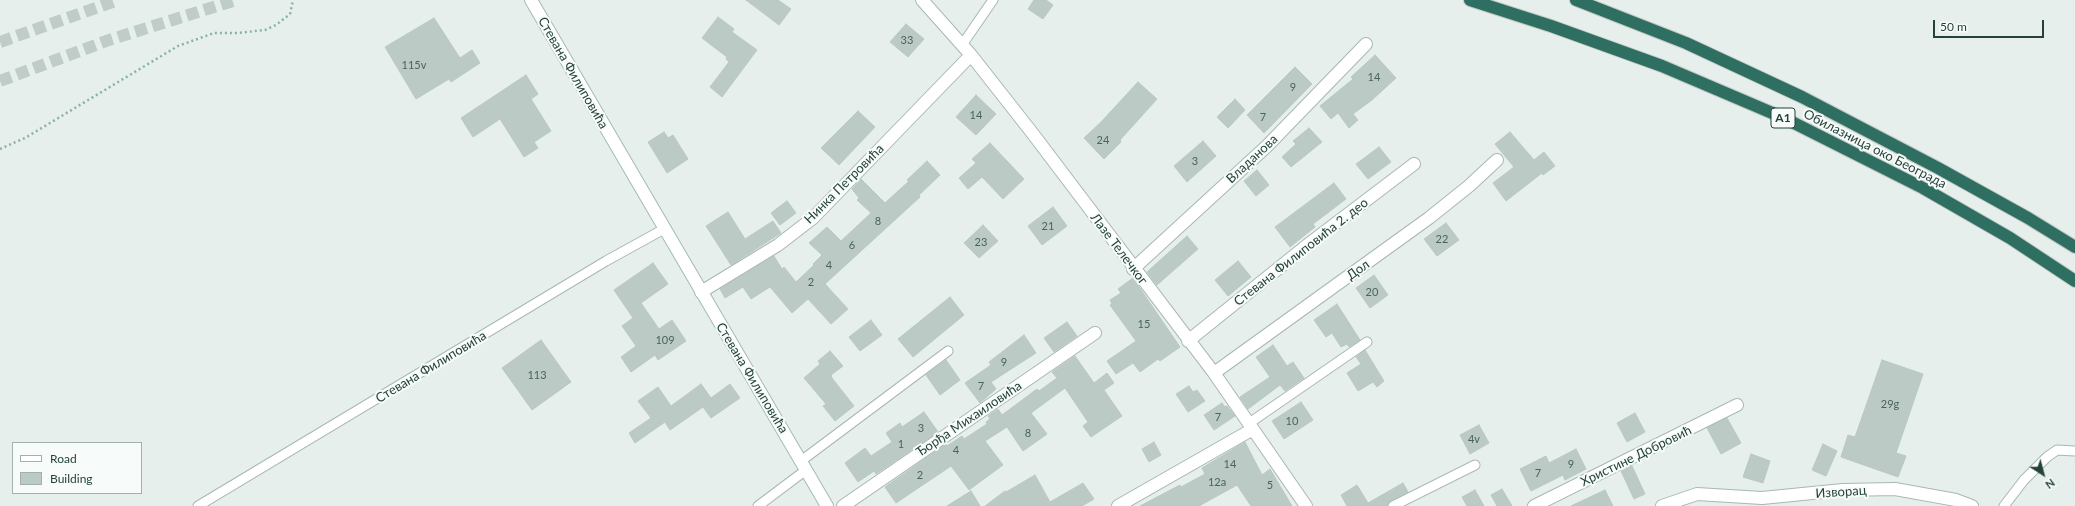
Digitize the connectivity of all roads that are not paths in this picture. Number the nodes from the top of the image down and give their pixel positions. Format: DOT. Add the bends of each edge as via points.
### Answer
graph roads {
  1 [pos="531,0"];
  2 [pos="922,0"];
  3 [pos="993,0"];
  4 [pos="1470,0"];
  5 [pos="1576,0"];
  6 [pos="1366,44"];
  7 [pos="962,45"];
  8 [pos="970,55"];
  9 [pos="1497,160"];
  10 [pos="1414,164"];
  11 [pos="664,229"];
  12 [pos="2075,247"];
  13 [pos="1133,269"];
  14 [pos="2075,281"];
  15 [pos="701,292"];
  16 [pos="1095,333"];
  17 [pos="1188,341"];
  18 [pos="1367,342"];
  19 [pos="948,351"];
  20 [pos="1214,374"];
  21 [pos="1738,405"];
  22 [pos="1251,426"];
  23 [pos="2075,451"];
  24 [pos="1474,465"];
  25 [pos="804,466"];
  26 [pos="1781,502"];
  27 [pos="198,506"];
  28 [pos="758,506"];
  29 [pos="827,506"];
  30 [pos="843,506"];
  31 [pos="1118,506"];
  32 [pos="1306,506"];
  33 [pos="1393,506"];
  34 [pos="1534,506"];
  35 [pos="1662,506"];
  36 [pos="1972,506"];
  37 [pos="2004,506"];
  1 -- 11 [label="street, Стевана Филиповића"];
  2 -- 7 [label="street, Лазе Телечког"];
  3 -- 7 [label="lane"];
  4 -- 14 [label="highway, Обилазница око Београда / A1" via="1662,66 1784,118 1923,188 2010,238"];
  5 -- 12 [label="highway, Обилазница око Београда / A1" via="1686,43 1783,88 1886,140 2028,218"];
  6 -- 13 [label="street, Владанова" via="1267,146"];
  7 -- 8 [label="street, Лазе Телечког"];
  8 -- 13 [label="street, Лазе Телечког"];
  8 -- 15 [label="street, Нинка Петровића" via="813,218 778,245"];
  9 -- 20 [label="street, Дол" via="1429,218"];
  10 -- 17 [label="street, Стевана Филиповића 2. део"];
  11 -- 15 [label="street, Стевана Филиповића"];
  11 -- 27 [label="lane, Стевана Филиповића" via="606,261"];
  13 -- 17 [label="street, Лазе Телечког"];
  15 -- 25 [label="street, Стевана Филиповића"];
  16 -- 30 [label="street, Ђорђа Михаиловића"];
  17 -- 20 [label="street, Лазе Телечког"];
  18 -- 22 [label="lane"];
  19 -- 25 [label="lane"];
  20 -- 22 [label="street, Лазе Телечког"];
  21 -- 34 [label="street, Христине Добровић"];
  22 -- 31 [label="street"];
  22 -- 32 [label="street, Лазе Телечког"];
  23 -- 37 [label="lane" via="2057,450 2047,457 2024,480"];
  24 -- 33 [label="lane"];
  25 -- 28 [label="lane"];
  25 -- 29 [label="street, Стевана Филиповића"];
  26 -- 35 [label="street, Изворац" via="1762,498 1697,494"];
  26 -- 36 [label="street, Изворац" via="1843,490 1895,489 1956,500"];
}
